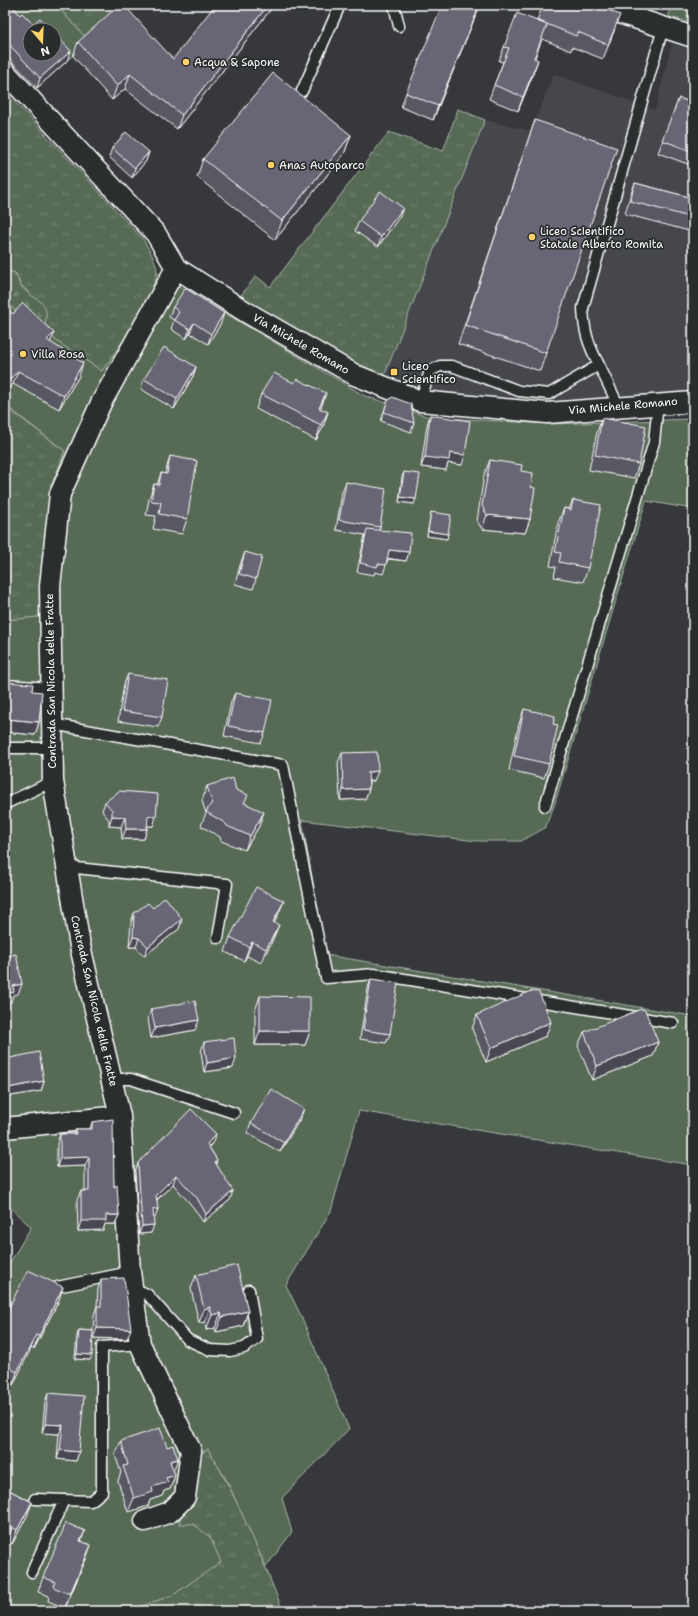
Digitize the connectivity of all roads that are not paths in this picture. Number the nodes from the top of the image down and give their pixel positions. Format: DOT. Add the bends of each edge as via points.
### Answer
graph roads {
  1 [pos="340,5"];
  2 [pos="394,5"];
  3 [pos="595,5"];
  4 [pos="399,26"];
  5 [pos="663,28"];
  6 [pos="693,37"];
  7 [pos="5,72"];
  8 [pos="302,90"];
  9 [pos="176,268"];
  10 [pos="599,365"];
  11 [pos="420,401"];
  12 [pos="693,402"];
  13 [pos="658,403"];
  14 [pos="619,407"];
  15 [pos="5,685"];
  16 [pos="52,688"];
  17 [pos="52,724"];
  18 [pos="5,748"];
  19 [pos="52,748"];
  20 [pos="53,781"];
  21 [pos="5,804"];
  22 [pos="545,806"];
  23 [pos="67,868"];
  24 [pos="218,938"];
  25 [pos="673,1023"];
  26 [pos="111,1079"];
  27 [pos="234,1114"];
  28 [pos="120,1116"];
  29 [pos="5,1128"];
  30 [pos="131,1280"];
  31 [pos="56,1287"];
  32 [pos="249,1290"];
  33 [pos="140,1344"];
  34 [pos="35,1499"];
  35 [pos="64,1500"];
  36 [pos="145,1521"];
  37 [pos="32,1572"];
  1 -- 8 [label="lane"];
  2 -- 4 [label="lane"];
  3 -- 5 [label="street"];
  5 -- 6 [label="street"];
  5 -- 10 [label="lane" via="583,308 584,329"];
  7 -- 9 [label="street, Via Michele Romano" via="156,234"];
  9 -- 11 [label="street, Via Michele Romano" via="355,375"];
  9 -- 16 [label="street, Contrada San Nicola delle Fratte" via="100,404 60,494 50,586"];
  10 -- 11 [label="lane" via="550,394 519,391 452,366 440,366 430,371"];
  10 -- 14 [label="lane"];
  11 -- 14 [label="street, Via Michele Romano" via="547,413"];
  12 -- 13 [label="street, Via Michele Romano"];
  13 -- 14 [label="street, Via Michele Romano"];
  13 -- 22 [label="lane" via="654,442"];
  15 -- 16 [label="lane"];
  16 -- 17 [label="street, Contrada San Nicola delle Fratte"];
  17 -- 19 [label="street, Contrada San Nicola delle Fratte"];
  17 -- 25 [label="lane" via="284,765 326,978 374,974"];
  18 -- 19 [label="lane"];
  19 -- 20 [label="street, Contrada San Nicola delle Fratte"];
  20 -- 21 [label="lane"];
  20 -- 23 [label="street, Contrada San Nicola delle Fratte"];
  23 -- 24 [label="lane" via="227,884"];
  23 -- 26 [label="street, Contrada San Nicola delle Fratte" via="80,946"];
  26 -- 27 [label="lane" via="131,1079"];
  26 -- 28 [label="street, Contrada San Nicola delle Fratte"];
  28 -- 29 [label="street"];
  28 -- 30 [label="street, Contrada San Nicola delle Fratte"];
  30 -- 31 [label="lane"];
  30 -- 32 [label="lane" via="188,1340 210,1350 230,1351 244,1348 257,1339"];
  30 -- 33 [label="street, Contrada San Nicola delle Fratte"];
  33 -- 35 [label="lane" via="102,1347 102,1492 91,1501"];
  33 -- 36 [label="street, Contrada San Nicola delle Fratte" via="191,1451 185,1497 170,1512"];
  34 -- 35 [label="lane"];
  35 -- 37 [label="lane"];
}
